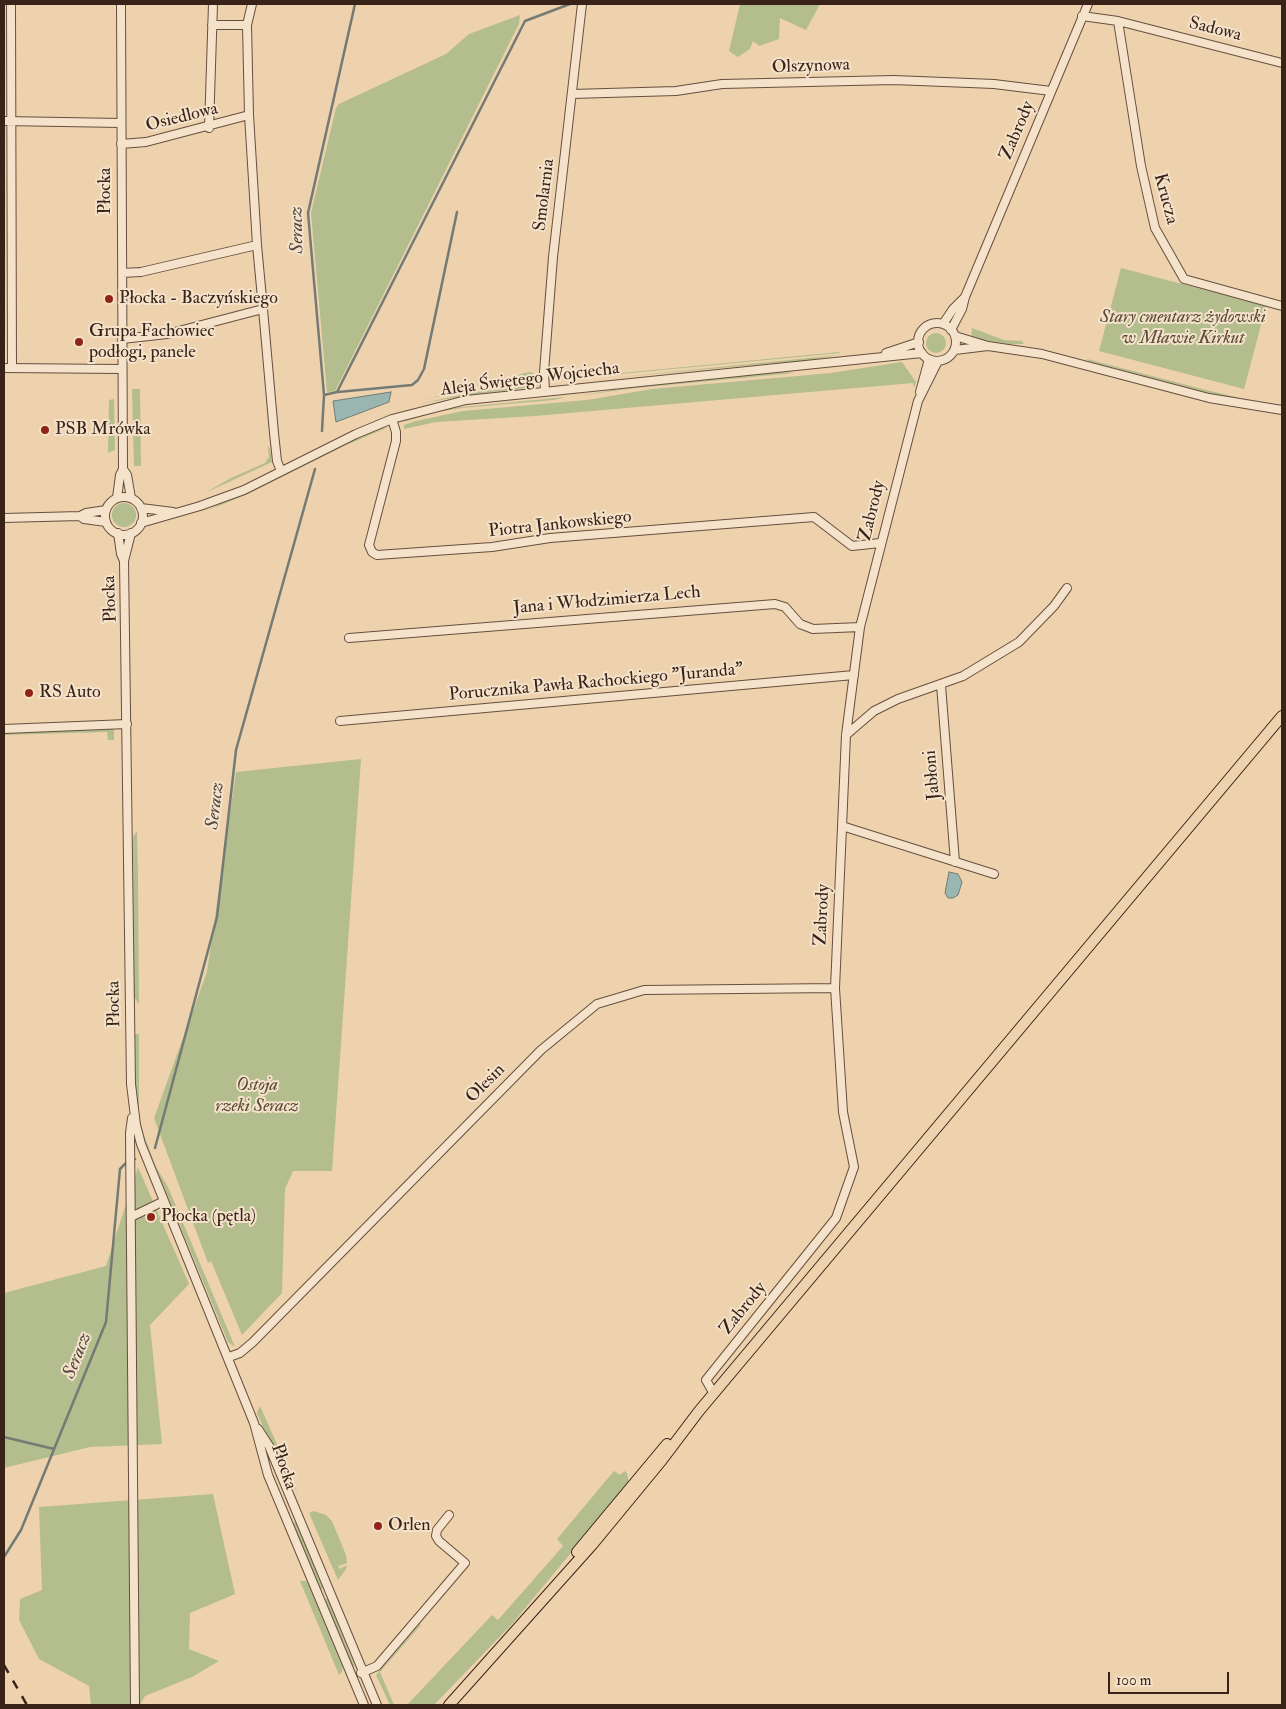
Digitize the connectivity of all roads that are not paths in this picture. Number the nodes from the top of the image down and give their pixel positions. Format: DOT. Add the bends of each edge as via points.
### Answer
graph roads {
  1 [pos="11,4"];
  2 [pos="121,4"];
  3 [pos="213,4"];
  4 [pos="252,4"];
  5 [pos="582,4"];
  6 [pos="1088,4"];
  7 [pos="1082,16"];
  8 [pos="1118,21"];
  9 [pos="212,25"];
  10 [pos="247,25"];
  11 [pos="1282,63"];
  12 [pos="1051,90"];
  13 [pos="572,94"];
  14 [pos="249,115"];
  15 [pos="7,121"];
  16 [pos="121,124"];
  17 [pos="209,128"];
  18 [pos="121,144"];
  19 [pos="257,245"];
  20 [pos="122,273"];
  21 [pos="964,297"];
  22 [pos="1282,306"];
  23 [pos="263,309"];
  24 [pos="943,324"];
  25 [pos="953,333"];
  26 [pos="122,339"];
  27 [pos="918,342"];
  28 [pos="988,346"];
  29 [pos="954,350"];
  30 [pos="922,353"];
  31 [pos="880,356"];
  32 [pos="929,359"];
  33 [pos="938,361"];
  34 [pos="8,368"];
  35 [pos="122,369"];
  36 [pos="545,391"];
  37 [pos="920,394"];
  38 [pos="1282,410"];
  39 [pos="392,419"];
  40 [pos="124,469"];
  41 [pos="281,471"];
  42 [pos="117,498"];
  43 [pos="131,498"];
  44 [pos="141,508"];
  45 [pos="106,510"];
  46 [pos="173,512"];
  47 [pos="80,516"];
  48 [pos="4,518"];
  49 [pos="106,522"];
  50 [pos="141,523"];
  51 [pos="118,533"];
  52 [pos="131,533"];
  53 [pos="880,543"];
  54 [pos="124,561"];
  55 [pos="1067,588"];
  56 [pos="860,626"];
  57 [pos="349,638"];
  58 [pos="854,674"];
  59 [pos="941,685"];
  60 [pos="1282,716"];
  61 [pos="340,721"];
  62 [pos="127,724"];
  63 [pos="4,729"];
  64 [pos="846,735"];
  65 [pos="842,826"];
  66 [pos="955,862"];
  67 [pos="994,874"];
  68 [pos="835,988"];
  69 [pos="132,1109"];
  70 [pos="164,1201"];
  71 [pos="131,1216"];
  72 [pos="229,1357"];
  73 [pos="714,1394"];
  74 [pos="254,1423"];
  75 [pos="297,1512"];
  76 [pos="449,1516"];
  77 [pos="287,1520"];
  78 [pos="330,1592"];
  79 [pos="319,1597"];
  80 [pos="508,1638"];
  81 [pos="363,1672"];
  82 [pos="352,1676"];
  83 [pos="135,1705"];
  84 [pos="364,1705"];
  85 [pos="377,1705"];
  86 [pos="440,1705"];
  87 [pos="450,1705"];
  1 -- 15 [label="street"];
  2 -- 16 [label="street, Płocka"];
  3 -- 9 [label="street"];
  4 -- 10 [label="street"];
  5 -- 13 [label="street, Smolarnia"];
  6 -- 7 [label="street, Zabrody"];
  7 -- 8 [label="street, Sadowa"];
  7 -- 12 [label="street, Zabrody"];
  8 -- 11 [label="street, Sadowa"];
  8 -- 22 [label="street, Krucza" via="1141,166 1155,228 1184,279"];
  9 -- 10 [label="street"];
  9 -- 17 [label="street"];
  10 -- 14 [label="street"];
  12 -- 13 [label="street, Olszynowa" via="894,80 722,84 676,91"];
  12 -- 21 [label="street, Zabrody"];
  13 -- 36 [label="street, Smolarnia" via="554,257"];
  14 -- 17 [label="street, Osiedlowa"];
  14 -- 19 [label="street"];
  15 -- 16 [label="street"];
  15 -- 34 [label="street"];
  16 -- 18 [label="street, Płocka"];
  17 -- 18 [label="street, Osiedlowa" via="139,144"];
  18 -- 20 [label="street, Płocka"];
  19 -- 20 [label="street" via="141,272"];
  19 -- 23 [label="street"];
  20 -- 26 [label="street, Płocka"];
  21 -- 24 [label="street, Zabrody"];
  21 -- 25 [label="street, Zabrody"];
  23 -- 26 [label="street" via="167,334"];
  23 -- 41 [label="street" via="277,462"];
  24 -- 25 [label="street"];
  24 -- 27 [label="street" via="926,327"];
  25 -- 28 [label="street"];
  25 -- 29 [label="street"];
  26 -- 35 [label="street, Płocka"];
  27 -- 30 [label="street"];
  27 -- 31 [label="street, Aleja Świętego Wojciecha"];
  28 -- 29 [label="street"];
  28 -- 38 [label="street" via="1042,354 1209,398"];
  29 -- 33 [label="street" via="948,358"];
  30 -- 31 [label="street, Aleja Świętego Wojciecha"];
  30 -- 32 [label="street"];
  31 -- 36 [label="street, Aleja Świętego Wojciecha"];
  32 -- 33 [label="street"];
  32 -- 37 [label="street, Zabrody"];
  33 -- 37 [label="street, Zabrody"];
  34 -- 35 [label="street"];
  35 -- 40 [label="street, Płocka"];
  36 -- 39 [label="street, Aleja Świętego Wojciecha" via="466,400"];
  37 -- 53 [label="street, Zabrody"];
  39 -- 41 [label="street, Aleja Świętego Wojciecha"];
  39 -- 53 [label="street, Piotra Jankowskiego" via="396,441 368,545 377,555 814,517 852,546"];
  40 -- 42 [label="street, Płocka"];
  40 -- 43 [label="street, Płocka"];
  41 -- 46 [label="street, Aleja Świętego Wojciecha" via="218,500"];
  42 -- 43 [label="street"];
  42 -- 45 [label="street"];
  43 -- 44 [label="street"];
  44 -- 46 [label="street, Aleja Świętego Wojciecha"];
  44 -- 50 [label="street"];
  45 -- 47 [label="street" via="86,512"];
  45 -- 49 [label="street"];
  46 -- 50 [label="street, Aleja Świętego Wojciecha"];
  47 -- 48 [label="street"];
  47 -- 49 [label="street"];
  49 -- 51 [label="street"];
  50 -- 52 [label="street"];
  51 -- 52 [label="street"];
  51 -- 54 [label="street, Płocka"];
  52 -- 54 [label="street, Płocka"];
  53 -- 56 [label="street, Zabrody"];
  54 -- 62 [label="street, Płocka"];
  55 -- 59 [label="street" via="1019,642 964,676"];
  56 -- 57 [label="street, Jana i Włodzimierza Lech" via="813,629 800,624 786,607 775,604"];
  56 -- 58 [label="street, Zabrody"];
  58 -- 61 [label="street, Porucznika Pawła Rachockiego \"Juranda\""];
  58 -- 64 [label="street, Zabrody"];
  59 -- 64 [label="street" via="898,699 874,712"];
  59 -- 66 [label="street, Jabłoni"];
  60 -- 73 [label="main road"];
  62 -- 63 [label="street"];
  62 -- 69 [label="street, Płocka"];
  64 -- 65 [label="street, Zabrody"];
  65 -- 66 [label="street"];
  65 -- 68 [label="street, Zabrody"];
  66 -- 67 [label="street"];
  68 -- 72 [label="street, Olesin" via="644,990 597,1004 541,1050 253,1342"];
  68 -- 73 [label="street, Zabrody" via="843,1112 854,1167 836,1218 706,1380"];
  69 -- 70 [label="street, Płocka" via="141,1144"];
  69 -- 71 [label="street"];
  70 -- 71 [label="street"];
  70 -- 72 [label="street, Płocka"];
  71 -- 83 [label="street"];
  72 -- 74 [label="street, Płocka"];
  73 -- 80 [label="main road" via="617,1503"];
  74 -- 75 [label="street, Płocka" via="269,1446"];
  74 -- 77 [label="street, Płocka" via="268,1475"];
  75 -- 77 [label="street, Płocka"];
  75 -- 78 [label="street, Płocka"];
  76 -- 81 [label="street" via="436,1536 465,1563 377,1666"];
  77 -- 79 [label="street, Płocka"];
  78 -- 79 [label="street"];
  78 -- 81 [label="street, Płocka"];
  79 -- 82 [label="street, Płocka"];
  80 -- 86 [label="main road"];
  80 -- 87 [label="main road"];
  81 -- 82 [label="street"];
  81 -- 85 [label="street, Płocka"];
  82 -- 84 [label="street, Płocka"];
}
